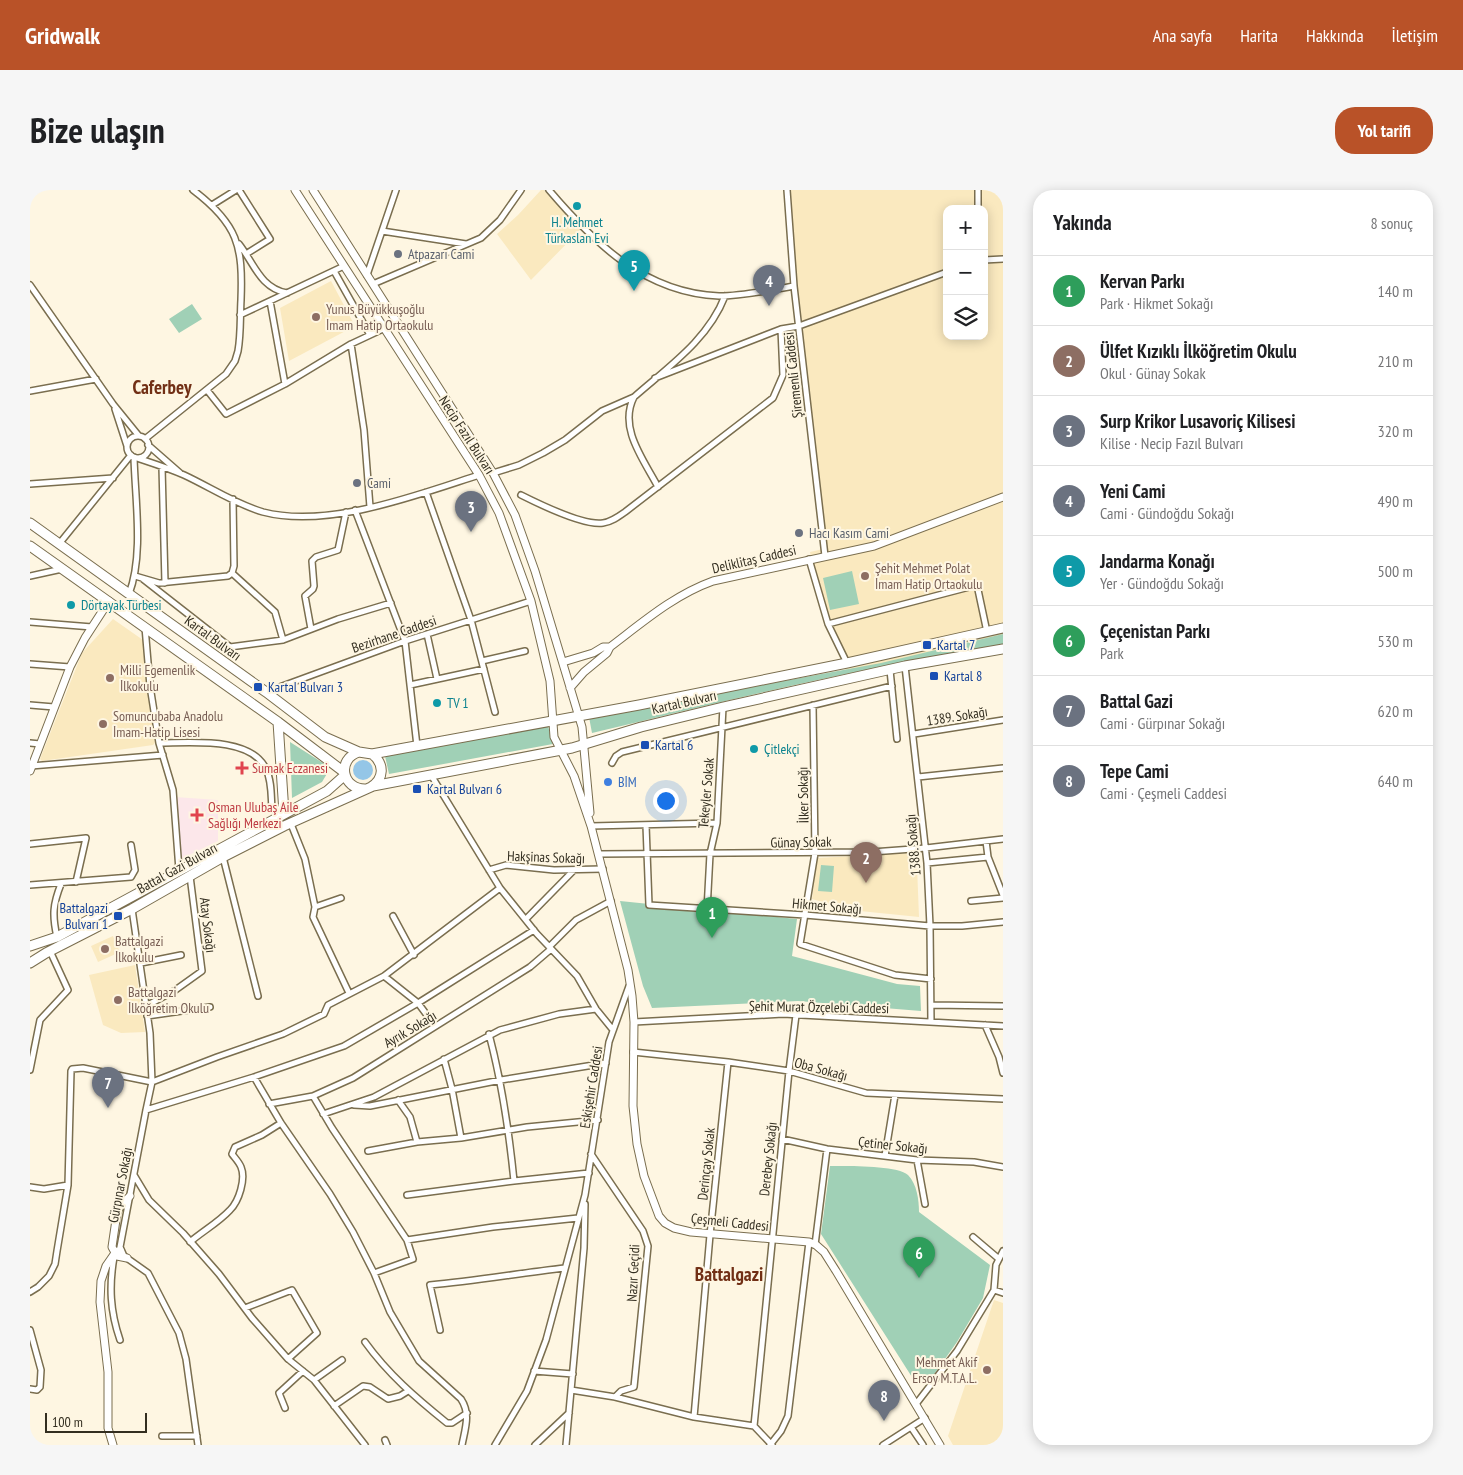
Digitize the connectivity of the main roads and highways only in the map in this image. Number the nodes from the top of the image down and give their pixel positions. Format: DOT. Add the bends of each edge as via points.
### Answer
graph roads {
  1 [pos="30,523"];
  2 [pos="30,546"];
  3 [pos="1003,628"];
  4 [pos="1003,649"];
  5 [pos="278,722"];
  6 [pos="359,752"];
  7 [pos="372,754"];
  8 [pos="344,773"];
  9 [pos="369,787"];
  10 [pos="283,810"];
  11 [pos="30,946"];
  12 [pos="30,964"];
  1 -- 6 [label="main road, Kartal Bulvarı" via="325,737"];
  2 -- 5 [label="main road"];
  3 -- 7 [label="main road, Kartal Bulvarı" via="847,663"];
  4 -- 9 [label="main road, Kartal Bulvarı" via="905,666 723,707 562,750"];
  5 -- 8 [label="main road"];
  5 -- 10 [label="main road"];
  6 -- 7 [label="main road"];
  6 -- 8 [label="main road" via="348,759"];
  7 -- 9 [label="main road" via="379,760 381,769 380,778"];
  8 -- 9 [label="main road" via="353,786"];
  8 -- 10 [label="main road, Battal Gazi Bulvarı" via="326,790"];
  9 -- 12 [label="main road, Battal Gazi Bulvarı" via="223,857"];
  10 -- 11 [label="main road, Battal Gazi Bulvarı" via="57,937"];
}
